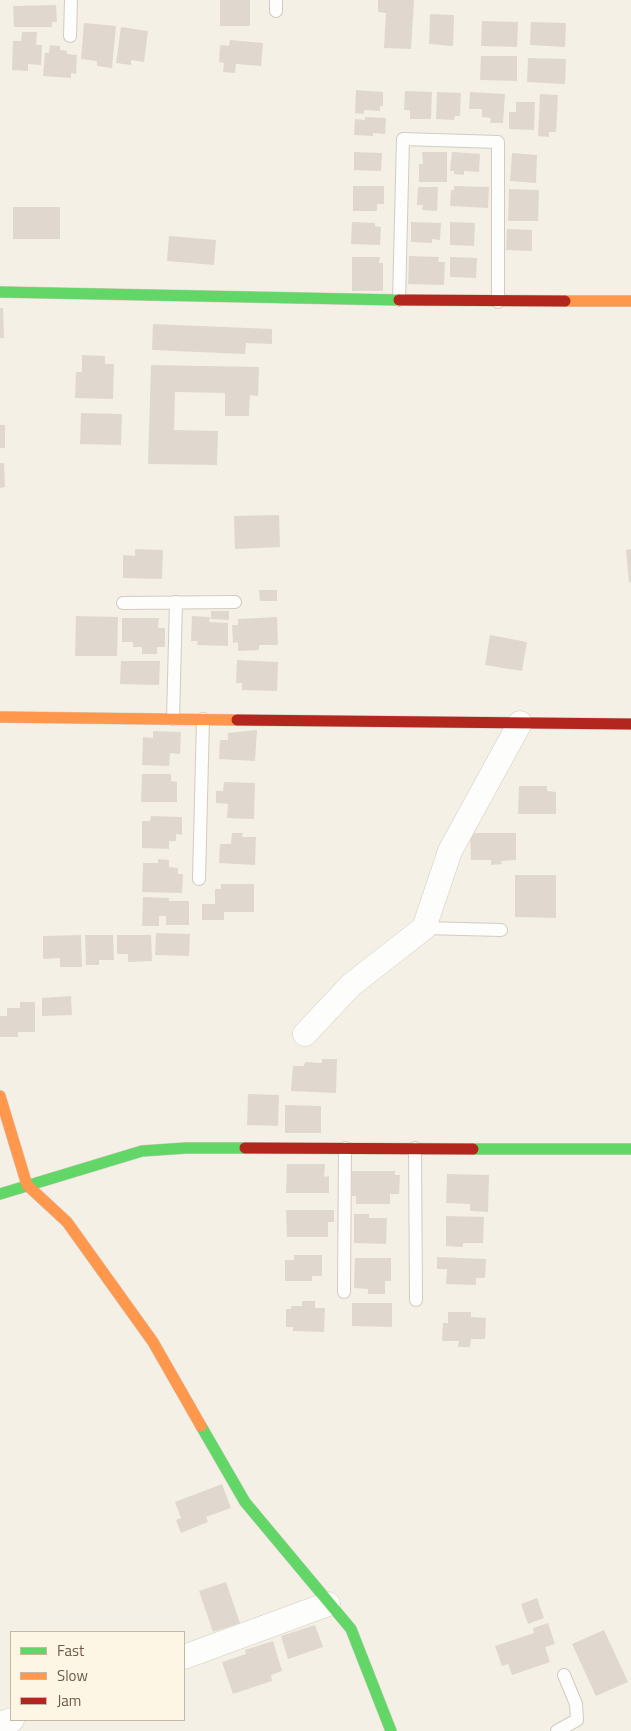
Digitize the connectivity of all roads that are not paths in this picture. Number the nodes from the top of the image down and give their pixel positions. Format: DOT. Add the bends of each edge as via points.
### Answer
graph roads {
  1 [pos="70,0"];
  2 [pos="70,36"];
  3 [pos="0,286"];
  4 [pos="0,292"];
  5 [pos="399,300"];
  6 [pos="631,301"];
  7 [pos="498,302"];
  8 [pos="176,602"];
  9 [pos="235,602"];
  10 [pos="123,603"];
  11 [pos="0,717"];
  12 [pos="173,719"];
  13 [pos="203,719"];
  14 [pos="520,723"];
  15 [pos="631,724"];
  16 [pos="199,879"];
  17 [pos="424,928"];
  18 [pos="501,930"];
  19 [pos="305,1034"];
  20 [pos="0,1096"];
  21 [pos="345,1148"];
  22 [pos="415,1148"];
  23 [pos="631,1149"];
  24 [pos="27,1185"];
  25 [pos="0,1194"];
  26 [pos="344,1292"];
  27 [pos="416,1300"];
  28 [pos="328,1604"];
  29 [pos="185,1657"];
  30 [pos="564,1675"];
  31 [pos="392,1731"];
  32 [pos="557,1731"];
  1 -- 2 [label="lane"];
  3 -- 4 [label="lane"];
  4 -- 5 [label="street"];
  5 -- 7 [label="street"];
  5 -- 7 [label="lane" via="403,139 498,142"];
  6 -- 7 [label="street"];
  8 -- 9 [label="lane"];
  8 -- 10 [label="lane"];
  8 -- 12 [label="lane"];
  11 -- 12 [label="street"];
  12 -- 13 [label="street"];
  13 -- 14 [label="street"];
  13 -- 16 [label="lane"];
  14 -- 15 [label="street"];
  14 -- 17 [label="street" via="450,851"];
  17 -- 18 [label="lane"];
  17 -- 19 [label="street" via="351,985"];
  20 -- 24 [label="street"];
  21 -- 22 [label="street"];
  21 -- 24 [label="street" via="142,1151"];
  21 -- 26 [label="lane"];
  22 -- 23 [label="street"];
  22 -- 27 [label="lane"];
  24 -- 25 [label="street"];
  24 -- 28 [label="street" via="67,1222 153,1342 245,1502"];
  28 -- 29 [label="street"];
  28 -- 31 [label="street" via="351,1629"];
  30 -- 32 [label="lane" via="576,1704 577,1720"];
}
